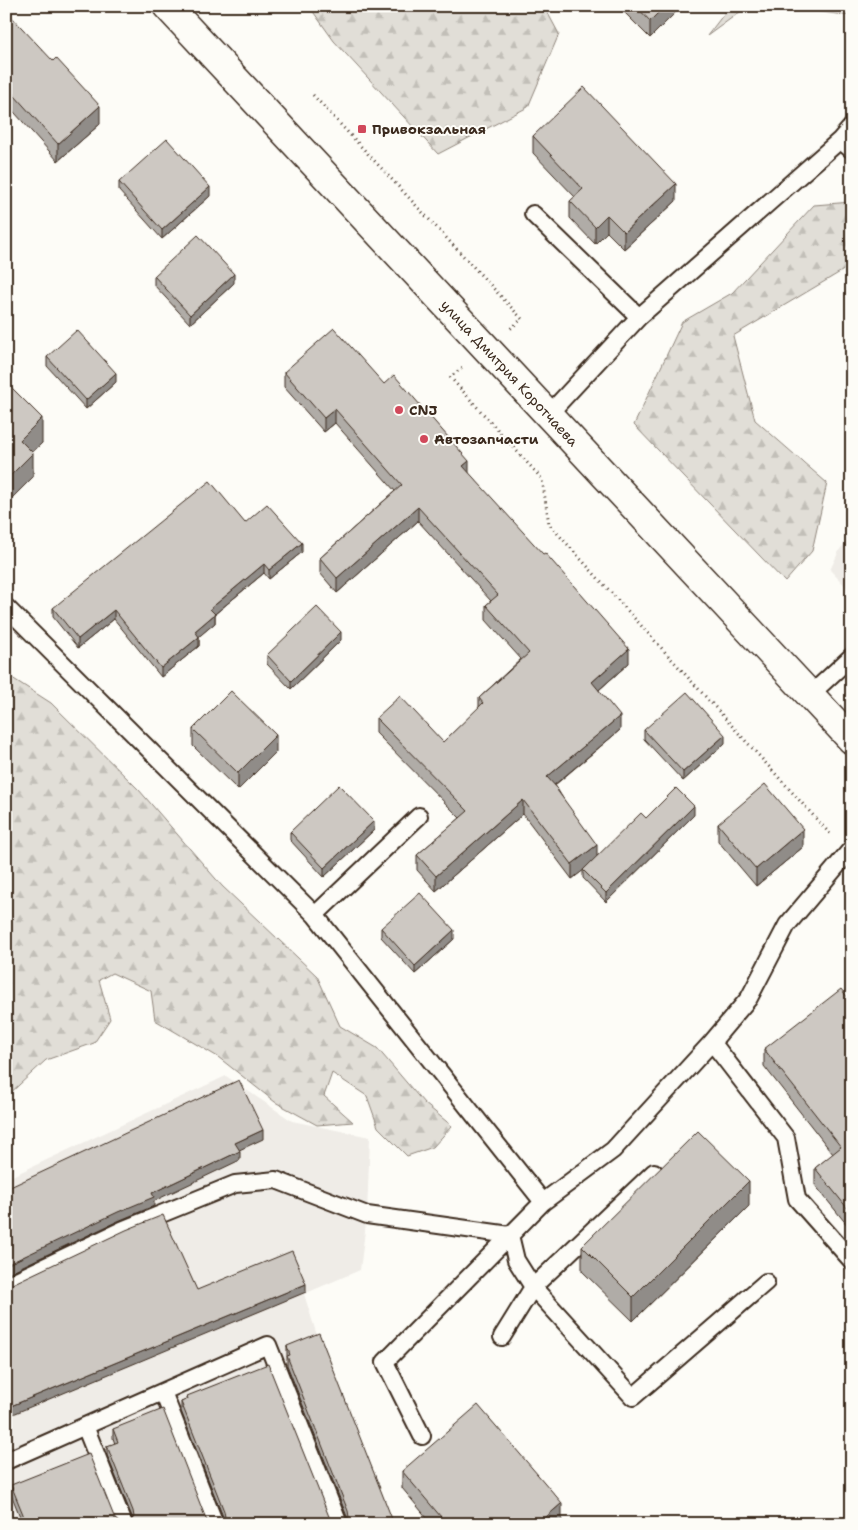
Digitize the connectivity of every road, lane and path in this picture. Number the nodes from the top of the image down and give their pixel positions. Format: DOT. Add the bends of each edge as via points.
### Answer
graph roads {
  1 [pos="167,6"];
  2 [pos="852,126"];
  3 [pos="846,145"];
  4 [pos="533,214"];
  5 [pos="639,317"];
  6 [pos="547,416"];
  7 [pos="6,608"];
  8 [pos="852,656"];
  9 [pos="810,695"];
  10 [pos="852,740"];
  11 [pos="419,816"];
  12 [pos="852,848"];
  13 [pos="315,915"];
  14 [pos="712,1042"];
  15 [pos="654,1172"];
  16 [pos="543,1202"];
  17 [pos="510,1235"];
  18 [pos="852,1261"];
  19 [pos="766,1282"];
  20 [pos="6,1285"];
  21 [pos="533,1287"];
  22 [pos="502,1337"];
  23 [pos="162,1392"];
  24 [pos="85,1426"];
  25 [pos="422,1436"];
  26 [pos="6,1461"];
  27 [pos="124,1524"];
  28 [pos="215,1524"];
  29 [pos="339,1524"];
  1 -- 6 [label="street, улица Дмитрия Коротчаева"];
  2 -- 3 [label="lane"];
  3 -- 5 [label="lane"];
  4 -- 5 [label="lane"];
  5 -- 6 [label="lane"];
  6 -- 9 [label="street, улица Дмитрия Коротчаева"];
  7 -- 13 [label="lane"];
  8 -- 9 [label="lane"];
  9 -- 10 [label="street, улица Дмитрия Коротчаева"];
  11 -- 13 [label="lane"];
  12 -- 14 [label="lane" via="788,925 749,998"];
  13 -- 16 [label="lane"];
  14 -- 16 [label="lane" via="612,1150"];
  14 -- 18 [label="lane" via="786,1138 797,1199"];
  15 -- 21 [label="lane"];
  16 -- 17 [label="lane"];
  17 -- 20 [label="lane" via="367,1215 276,1180 235,1184 122,1230"];
  17 -- 21 [label="lane" via="516,1260"];
  17 -- 25 [label="lane" via="385,1362"];
  19 -- 21 [label="lane" via="634,1397"];
  21 -- 22 [label="lane"];
  23 -- 24 [label="lane"];
  23 -- 28 [label="lane"];
  23 -- 29 [label="lane" via="268,1345"];
  24 -- 26 [label="lane"];
  24 -- 27 [label="lane"];
}
